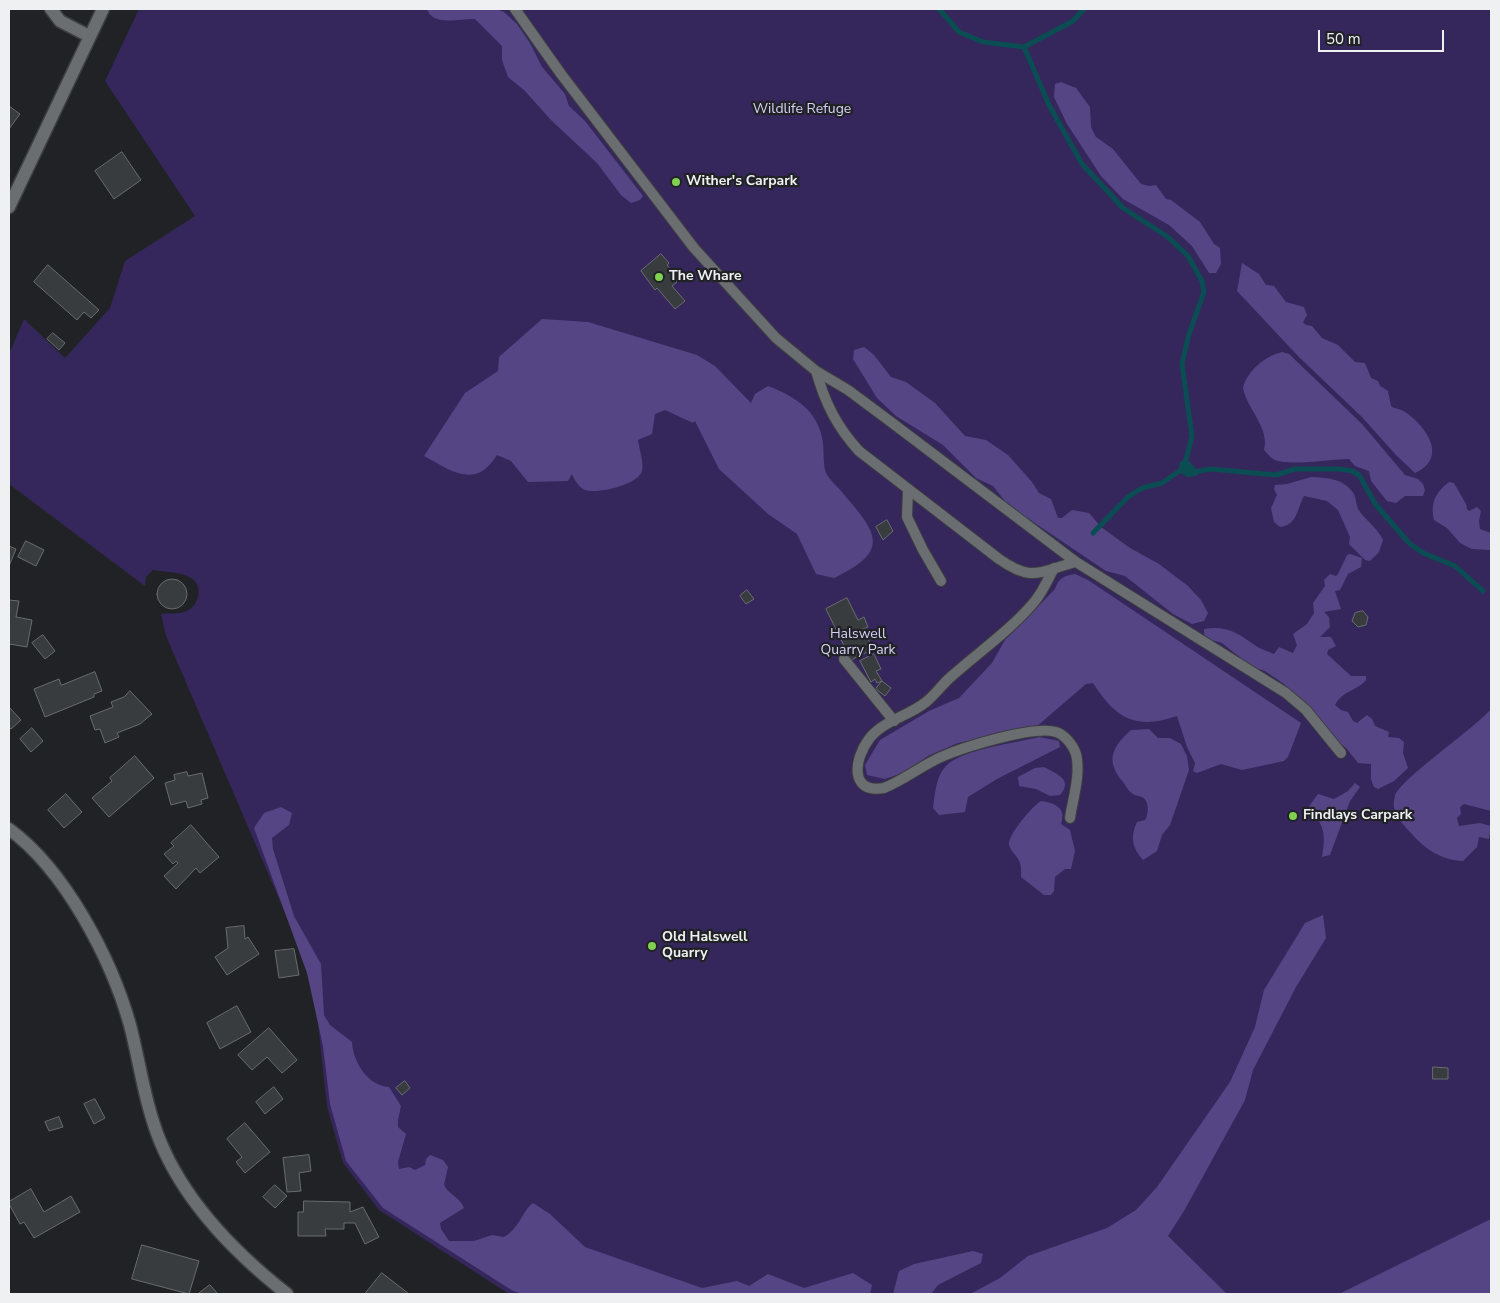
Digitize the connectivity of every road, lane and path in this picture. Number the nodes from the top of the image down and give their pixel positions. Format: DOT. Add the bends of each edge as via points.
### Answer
graph roads {
  1 [pos="51,9"];
  2 [pos="103,9"];
  3 [pos="515,9"];
  4 [pos="89,36"];
  5 [pos="9,208"];
  6 [pos="816,371"];
  7 [pos="908,490"];
  8 [pos="1076,562"];
  9 [pos="1054,568"];
  10 [pos="941,581"];
  11 [pos="844,659"];
  12 [pos="894,721"];
  13 [pos="1341,753"];
  14 [pos="1070,818"];
  15 [pos="9,829"];
  16 [pos="287,1294"];
  1 -- 4 [label="street" via="60,20"];
  2 -- 4 [label="street"];
  3 -- 6 [label="lane" via="694,248 767,331"];
  4 -- 5 [label="street"];
  6 -- 7 [label="lane" via="824,399 846,437"];
  6 -- 8 [label="lane" via="848,390"];
  7 -- 9 [label="lane" via="1013,569 1033,574"];
  7 -- 10 [label="lane" via="908,517"];
  8 -- 9 [label="lane"];
  8 -- 13 [label="lane" via="1286,693 1306,710"];
  9 -- 12 [label="lane" via="1035,600 926,702"];
  11 -- 12 [label="lane"];
  12 -- 14 [label="lane" via="876,732 864,745 856,768 861,782 874,789 897,782 940,758 979,744 1040,731 1057,732 1072,745 1076,754 1076,781"];
  15 -- 16 [label="street" via="39,854 59,881 113,975 153,1120 179,1178 220,1232"];
}
